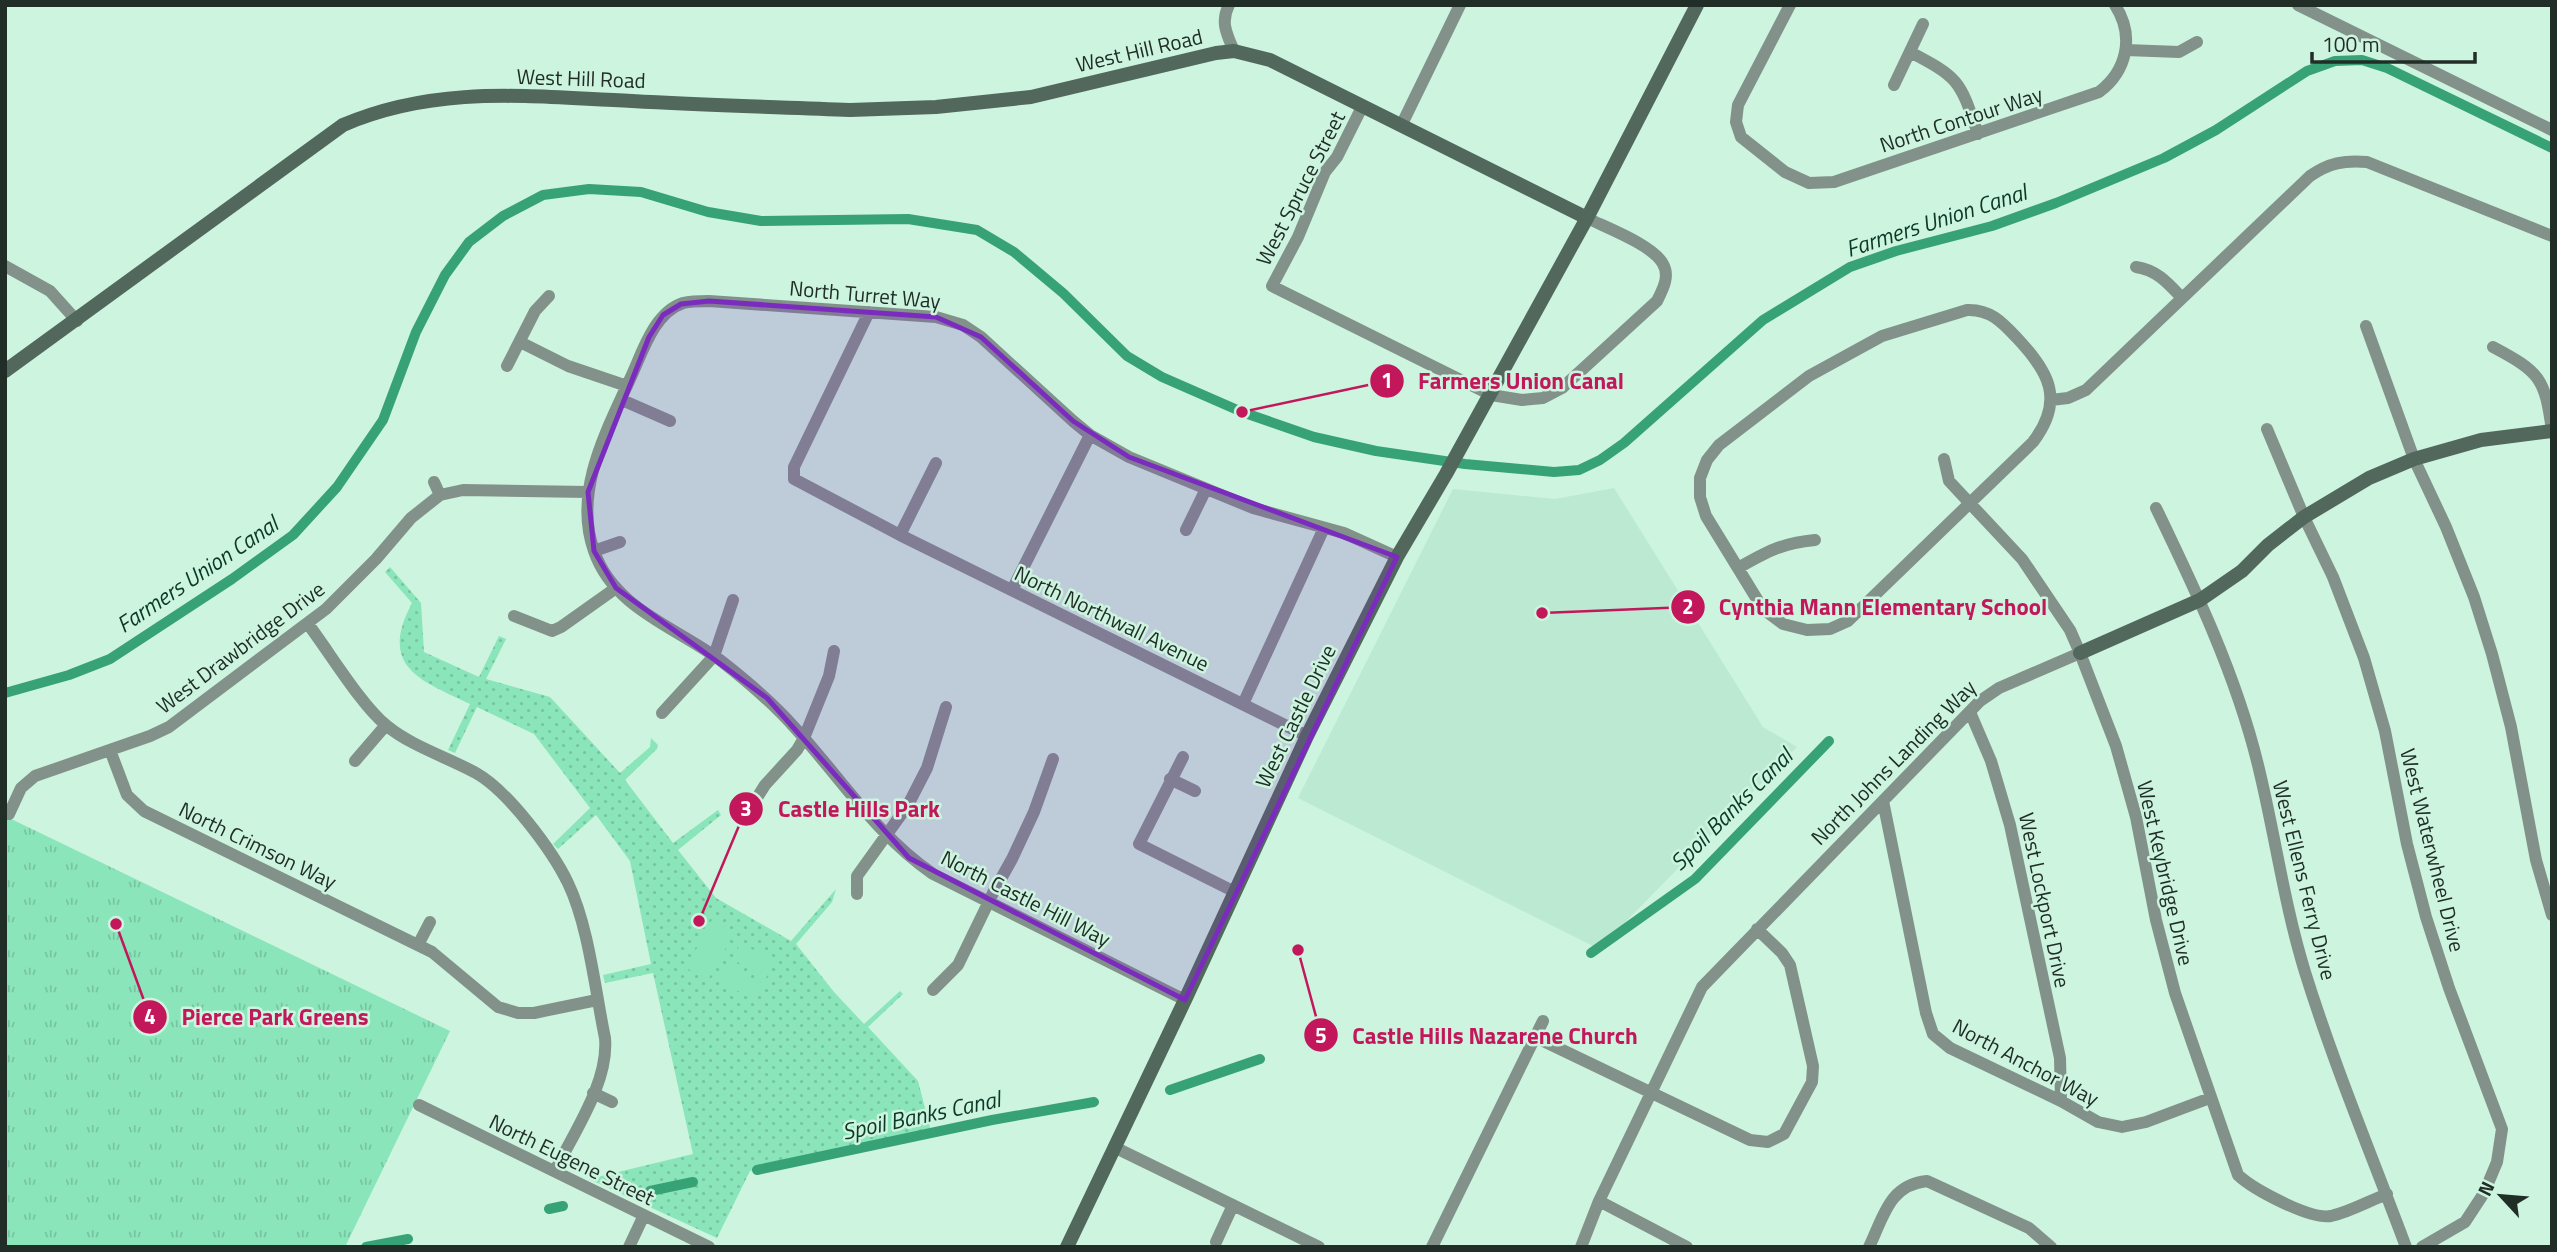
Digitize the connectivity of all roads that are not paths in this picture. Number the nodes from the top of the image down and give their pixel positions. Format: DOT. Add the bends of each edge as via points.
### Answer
graph roads {
  1 [pos="1229,5"];
  2 [pos="1460,5"];
  3 [pos="1696,5"];
  4 [pos="1790,5"];
  5 [pos="2115,5"];
  6 [pos="2298,5"];
  7 [pos="1923,24"];
  8 [pos="2197,43"];
  9 [pos="2126,50"];
  10 [pos="1234,51"];
  11 [pos="1910,52"];
  12 [pos="1894,85"];
  13 [pos="1362,107"];
  14 [pos="1401,126"];
  15 [pos="2552,130"];
  16 [pos="1978,134"];
  17 [pos="1587,218"];
  18 [pos="2552,236"];
  19 [pos="5,266"];
  20 [pos="2136,267"];
  21 [pos="549,296"];
  22 [pos="2182,298"];
  23 [pos="869,312"];
  24 [pos="77,321"];
  25 [pos="2366,326"];
  26 [pos="520,342"];
  27 [pos="2493,347"];
  28 [pos="507,366"];
  29 [pos="5,371"];
  30 [pos="627,386"];
  31 [pos="1491,395"];
  32 [pos="622,400"];
  33 [pos="2051,400"];
  34 [pos="670,421"];
  35 [pos="2267,429"];
  36 [pos="2552,431"];
  37 [pos="1090,435"];
  38 [pos="1944,459"];
  39 [pos="2414,459"];
  40 [pos="936,463"];
  41 [pos="434,482"];
  42 [pos="1206,489"];
  43 [pos="588,492"];
  44 [pos="440,495"];
  45 [pos="1969,504"];
  46 [pos="2156,508"];
  47 [pos="2304,517"];
  48 [pos="1324,528"];
  49 [pos="1186,530"];
  50 [pos="900,535"];
  51 [pos="1815,540"];
  52 [pos="620,542"];
  53 [pos="594,551"];
  54 [pos="1397,557"];
  55 [pos="1738,568"];
  56 [pos="616,587"];
  57 [pos="1012,590"];
  58 [pos="733,600"];
  59 [pos="2200,600"];
  60 [pos="514,617"];
  61 [pos="308,624"];
  62 [pos="834,651"];
  63 [pos="2080,653"];
  64 [pos="714,656"];
  65 [pos="1243,704"];
  66 [pos="946,707"];
  67 [pos="1970,712"];
  68 [pos="662,713"];
  69 [pos="386,725"];
  70 [pos="1307,736"];
  71 [pos="804,738"];
  72 [pos="110,750"];
  73 [pos="1183,757"];
  74 [pos="1053,758"];
  75 [pos="355,761"];
  76 [pos="1170,779"];
  77 [pos="1195,792"];
  78 [pos="1883,801"];
  79 [pos="9,814"];
  80 [pos="745,817"];
  81 [pos="885,835"];
  82 [pos="1235,892"];
  83 [pos="857,894"];
  84 [pos="988,902"];
  85 [pos="2552,915"];
  86 [pos="429,922"];
  87 [pos="1758,929"];
  88 [pos="418,945"];
  89 [pos="933,990"];
  90 [pos="597,1000"];
  91 [pos="1185,1000"];
  92 [pos="1543,1021"];
  93 [pos="1535,1037"];
  94 [pos="1651,1091"];
  95 [pos="593,1093"];
  96 [pos="2210,1098"];
  97 [pos="2061,1101"];
  98 [pos="612,1102"];
  99 [pos="419,1105"];
  100 [pos="1114,1147"];
  101 [pos="555,1171"];
  102 [pos="2387,1194"];
  103 [pos="1599,1201"];
  104 [pos="1233,1205"];
  105 [pos="644,1215"];
  106 [pos="1216,1242"];
  107 [pos="629,1247"];
  108 [pos="709,1247"];
  109 [pos="1067,1247"];
  110 [pos="1319,1247"];
  111 [pos="1432,1247"];
  112 [pos="1581,1247"];
  113 [pos="1688,1247"];
  114 [pos="1869,1247"];
  115 [pos="2051,1247"];
  116 [pos="2406,1247"];
  117 [pos="2422,1247"];
  1 -- 10 [label="street, West Hill Road" via="1224,18"];
  2 -- 14 [label="street"];
  3 -- 17 [label="street"];
  4 -- 16 [label="street, North Contour Way" via="1738,105 1736,122 1741,137 1786,172 1810,183 1834,182"];
  5 -- 9 [label="street" via="2126,26"];
  6 -- 15 [label="street"];
  7 -- 11 [label="street"];
  8 -- 9 [label="street" via="2179,52"];
  9 -- 16 [label="street, North Contour Way" via="2117,75 2099,92"];
  10 -- 13 [label="street, West Hill Road" via="1270,60"];
  10 -- 24 [label="street, West Hill Road" via="1031,97 936,107 850,110 466,96 386,108 343,125"];
  11 -- 12 [label="street"];
  11 -- 16 [label="street" via="1958,83"];
  13 -- 14 [label="street, West Hill Road"];
  13 -- 31 [label="street, West Spruce Street" via="1325,172 1272,286"];
  14 -- 17 [label="street, West Hill Road"];
  17 -- 31 [label="street, West Castle Drive"];
  17 -- 31 [label="street" via="1649,250 1663,264 1666,283 1657,301 1562,388 1543,398"];
  18 -- 22 [label="street" via="2367,162 2341,161 2310,176"];
  19 -- 24 [label="street" via="50,291"];
  20 -- 22 [label="street" via="2160,275"];
  21 -- 26 [label="street" via="535,311"];
  22 -- 33 [label="street" via="2086,390"];
  23 -- 30 [label="street, North Turret Way" via="709,301 681,304 663,316 649,337"];
  23 -- 37 [label="street, North Turret Way" via="936,317 963,325"];
  23 -- 50 [label="street, North Northwall Avenue" via="794,467 794,479"];
  24 -- 29 [label="street, West Hill Road"];
  25 -- 39 [label="street"];
  26 -- 28 [label="street"];
  26 -- 30 [label="street" via="568,366"];
  27 -- 36 [label="street" via="2524,363 2537,376 2548,397"];
  30 -- 32 [label="street, North Turret Way"];
  31 -- 54 [label="street, West Castle Drive"];
  32 -- 34 [label="street"];
  32 -- 43 [label="street, North Turret Way" via="596,459"];
  33 -- 45 [label="street" via="2043,429 2033,442"];
  33 -- 55 [label="street" via="2045,373 2035,357 1998,319 1981,310 1967,310 1882,336 1809,376 1718,445 1707,460 1700,478 1700,497 1706,516"];
  35 -- 47 [label="street, West Waterwheel Drive"];
  36 -- 39 [label="street, North Johns Landing Way" via="2481,440"];
  37 -- 42 [label="street, North Turret Way"];
  37 -- 57 [label="street"];
  38 -- 45 [label="street, West Keybridge Drive" via="1949,481"];
  39 -- 47 [label="street, North Johns Landing Way" via="2369,478"];
  39 -- 85 [label="street" via="2451,539 2492,654"];
  40 -- 50 [label="street"];
  41 -- 44 [label="street"];
  42 -- 48 [label="street, North Turret Way" via="1252,508"];
  42 -- 49 [label="street"];
  43 -- 44 [label="street" via="463,490"];
  43 -- 53 [label="street, North Castle Hill Way"];
  44 -- 61 [label="street, West Drawbridge Drive" via="411,518"];
  45 -- 55 [label="street" via="1847,621 1830,629 1783,624 1763,609"];
  45 -- 63 [label="street, West Keybridge Drive" via="2027,565"];
  46 -- 59 [label="street, West Ellens Ferry Drive"];
  47 -- 59 [label="street, North Johns Landing Way" via="2242,571"];
  47 -- 117 [label="street, West Waterwheel Drive" via="2333,576 2364,658 2426,917 2502,1129 2497,1162 2465,1222"];
  48 -- 54 [label="street, North Turret Way"];
  48 -- 65 [label="street"];
  50 -- 57 [label="street, North Northwall Avenue"];
  51 -- 55 [label="street" via="1776,547"];
  52 -- 53 [label="street"];
  53 -- 56 [label="street, North Castle Hill Way"];
  54 -- 70 [label="street, West Castle Drive"];
  56 -- 60 [label="street" via="552,631"];
  56 -- 64 [label="street, North Castle Hill Way" via="643,612"];
  57 -- 65 [label="street, North Northwall Avenue"];
  58 -- 64 [label="street"];
  59 -- 63 [label="street, North Johns Landing Way"];
  59 -- 102 [label="street, West Ellens Ferry Drive" via="2237,693 2258,765 2305,972"];
  61 -- 69 [label="street"];
  61 -- 72 [label="street, West Drawbridge Drive" via="169,727"];
  62 -- 71 [label="street"];
  63 -- 67 [label="street, North Johns Landing Way" via="1999,688"];
  63 -- 96 [label="street, West Keybridge Drive" via="2116,746 2175,993"];
  64 -- 68 [label="street"];
  64 -- 71 [label="street, North Castle Hill Way" via="767,698"];
  65 -- 70 [label="street, North Northwall Avenue"];
  66 -- 81 [label="street" via="927,768"];
  67 -- 78 [label="street, North Johns Landing Way"];
  67 -- 97 [label="street, West Lockport Drive" via="1992,761 2010,825 2060,1058"];
  69 -- 75 [label="street"];
  69 -- 90 [label="street" via="477,774 510,801 568,883 582,924"];
  70 -- 82 [label="street, West Castle Drive"];
  71 -- 80 [label="street"];
  71 -- 81 [label="street, North Castle Hill Way"];
  72 -- 79 [label="street, West Drawbridge Drive" via="35,776 22,788"];
  72 -- 88 [label="street, North Crimson Way" via="127,794 144,811"];
  73 -- 76 [label="street"];
  74 -- 84 [label="street" via="1034,812"];
  76 -- 77 [label="street"];
  76 -- 82 [label="street" via="1139,844"];
  78 -- 87 [label="street, North Johns Landing Way"];
  78 -- 97 [label="street, North Anchor Way" via="1933,1034 1950,1048"];
  81 -- 83 [label="street" via="857,876"];
  81 -- 84 [label="street, North Castle Hill Way" via="933,874"];
  82 -- 91 [label="street, West Castle Drive"];
  84 -- 89 [label="street" via="958,965"];
  84 -- 91 [label="street, North Castle Hill Way"];
  86 -- 88 [label="street"];
  87 -- 94 [label="street, North Johns Landing Way" via="1702,987"];
  87 -- 94 [label="street" via="1790,965 1812,1066 1812,1082 1784,1134 1768,1142 1750,1140"];
  88 -- 90 [label="street, North Crimson Way" via="455,969 492,1002 518,1013"];
  90 -- 95 [label="street" via="607,1056"];
  91 -- 100 [label="street, West Castle Drive"];
  92 -- 93 [label="street"];
  93 -- 94 [label="street"];
  93 -- 111 [label="street"];
  94 -- 103 [label="street, North Johns Landing Way"];
  95 -- 98 [label="street"];
  95 -- 101 [label="street"];
  96 -- 97 [label="street, North Anchor Way" via="2122,1127 2098,1122"];
  96 -- 102 [label="street, West Keybridge Drive" via="2233,1165 2248,1184 2305,1211 2329,1216"];
  99 -- 101 [label="street, North Eugene Street"];
  100 -- 104 [label="street"];
  100 -- 109 [label="street, West Castle Drive"];
  101 -- 105 [label="street, North Eugene Street"];
  102 -- 116 [label="street, West Ellens Ferry Drive"];
  103 -- 112 [label="street, North Johns Landing Way"];
  103 -- 113 [label="street"];
  104 -- 106 [label="street"];
  104 -- 110 [label="street"];
  105 -- 107 [label="street"];
  105 -- 108 [label="street, North Eugene Street"];
  114 -- 115 [label="street" via="1900,1189 1927,1181 2029,1228"];
}
